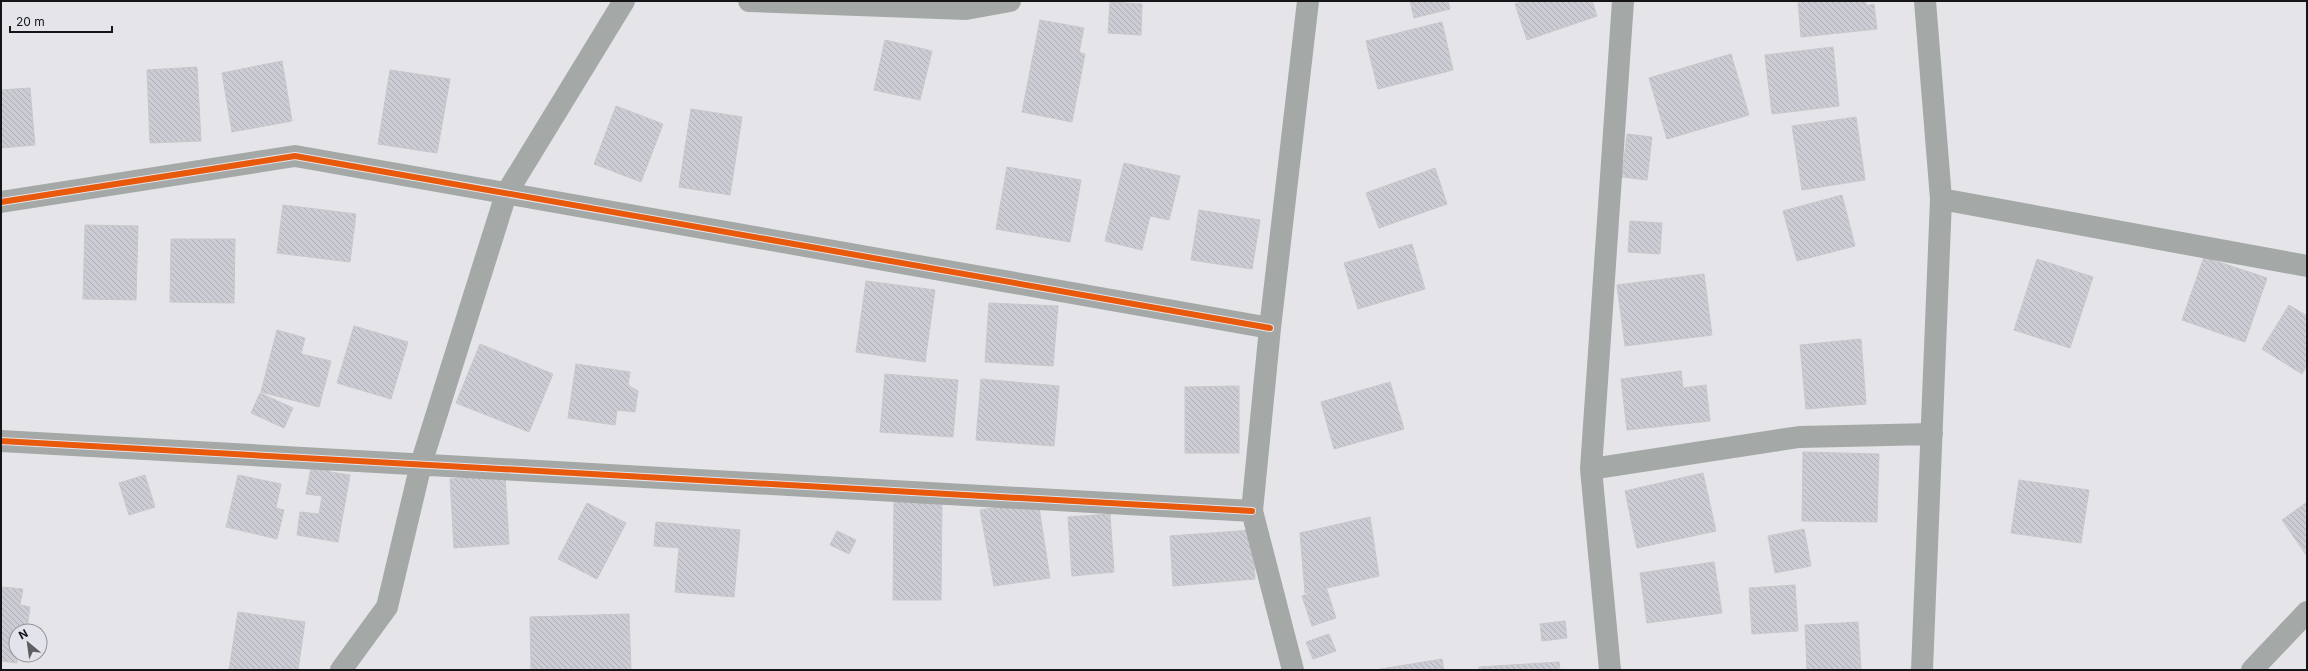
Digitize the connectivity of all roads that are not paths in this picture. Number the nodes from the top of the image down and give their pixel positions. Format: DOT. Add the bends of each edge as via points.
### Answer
graph roads {
  1 [pos="624,1"];
  2 [pos="749,1"];
  3 [pos="1010,1"];
  4 [pos="1308,1"];
  5 [pos="1623,1"];
  6 [pos="1924,1"];
  7 [pos="506,194"];
  8 [pos="1941,199"];
  9 [pos="1,202"];
  10 [pos="2307,266"];
  11 [pos="1270,328"];
  12 [pos="1932,434"];
  13 [pos="1,441"];
  14 [pos="421,464"];
  15 [pos="1591,469"];
  16 [pos="1252,511"];
  17 [pos="2307,612"];
  18 [pos="340,670"];
  19 [pos="1293,670"];
  20 [pos="1610,670"];
  21 [pos="1922,670"];
  22 [pos="2252,670"];
  1 -- 7 [label="street"];
  2 -- 3 [label="street" via="966,9"];
  4 -- 11 [label="street"];
  5 -- 15 [label="street"];
  6 -- 8 [label="street"];
  7 -- 9 [label="street" via="295,156"];
  7 -- 11 [label="street"];
  7 -- 14 [label="street"];
  8 -- 10 [label="street"];
  8 -- 12 [label="street"];
  11 -- 16 [label="street"];
  12 -- 15 [label="street" via="1800,437"];
  12 -- 21 [label="street"];
  13 -- 14 [label="street"];
  14 -- 16 [label="street"];
  14 -- 18 [label="street" via="387,606"];
  15 -- 20 [label="street"];
  16 -- 19 [label="street"];
  17 -- 22 [label="street"];
}
